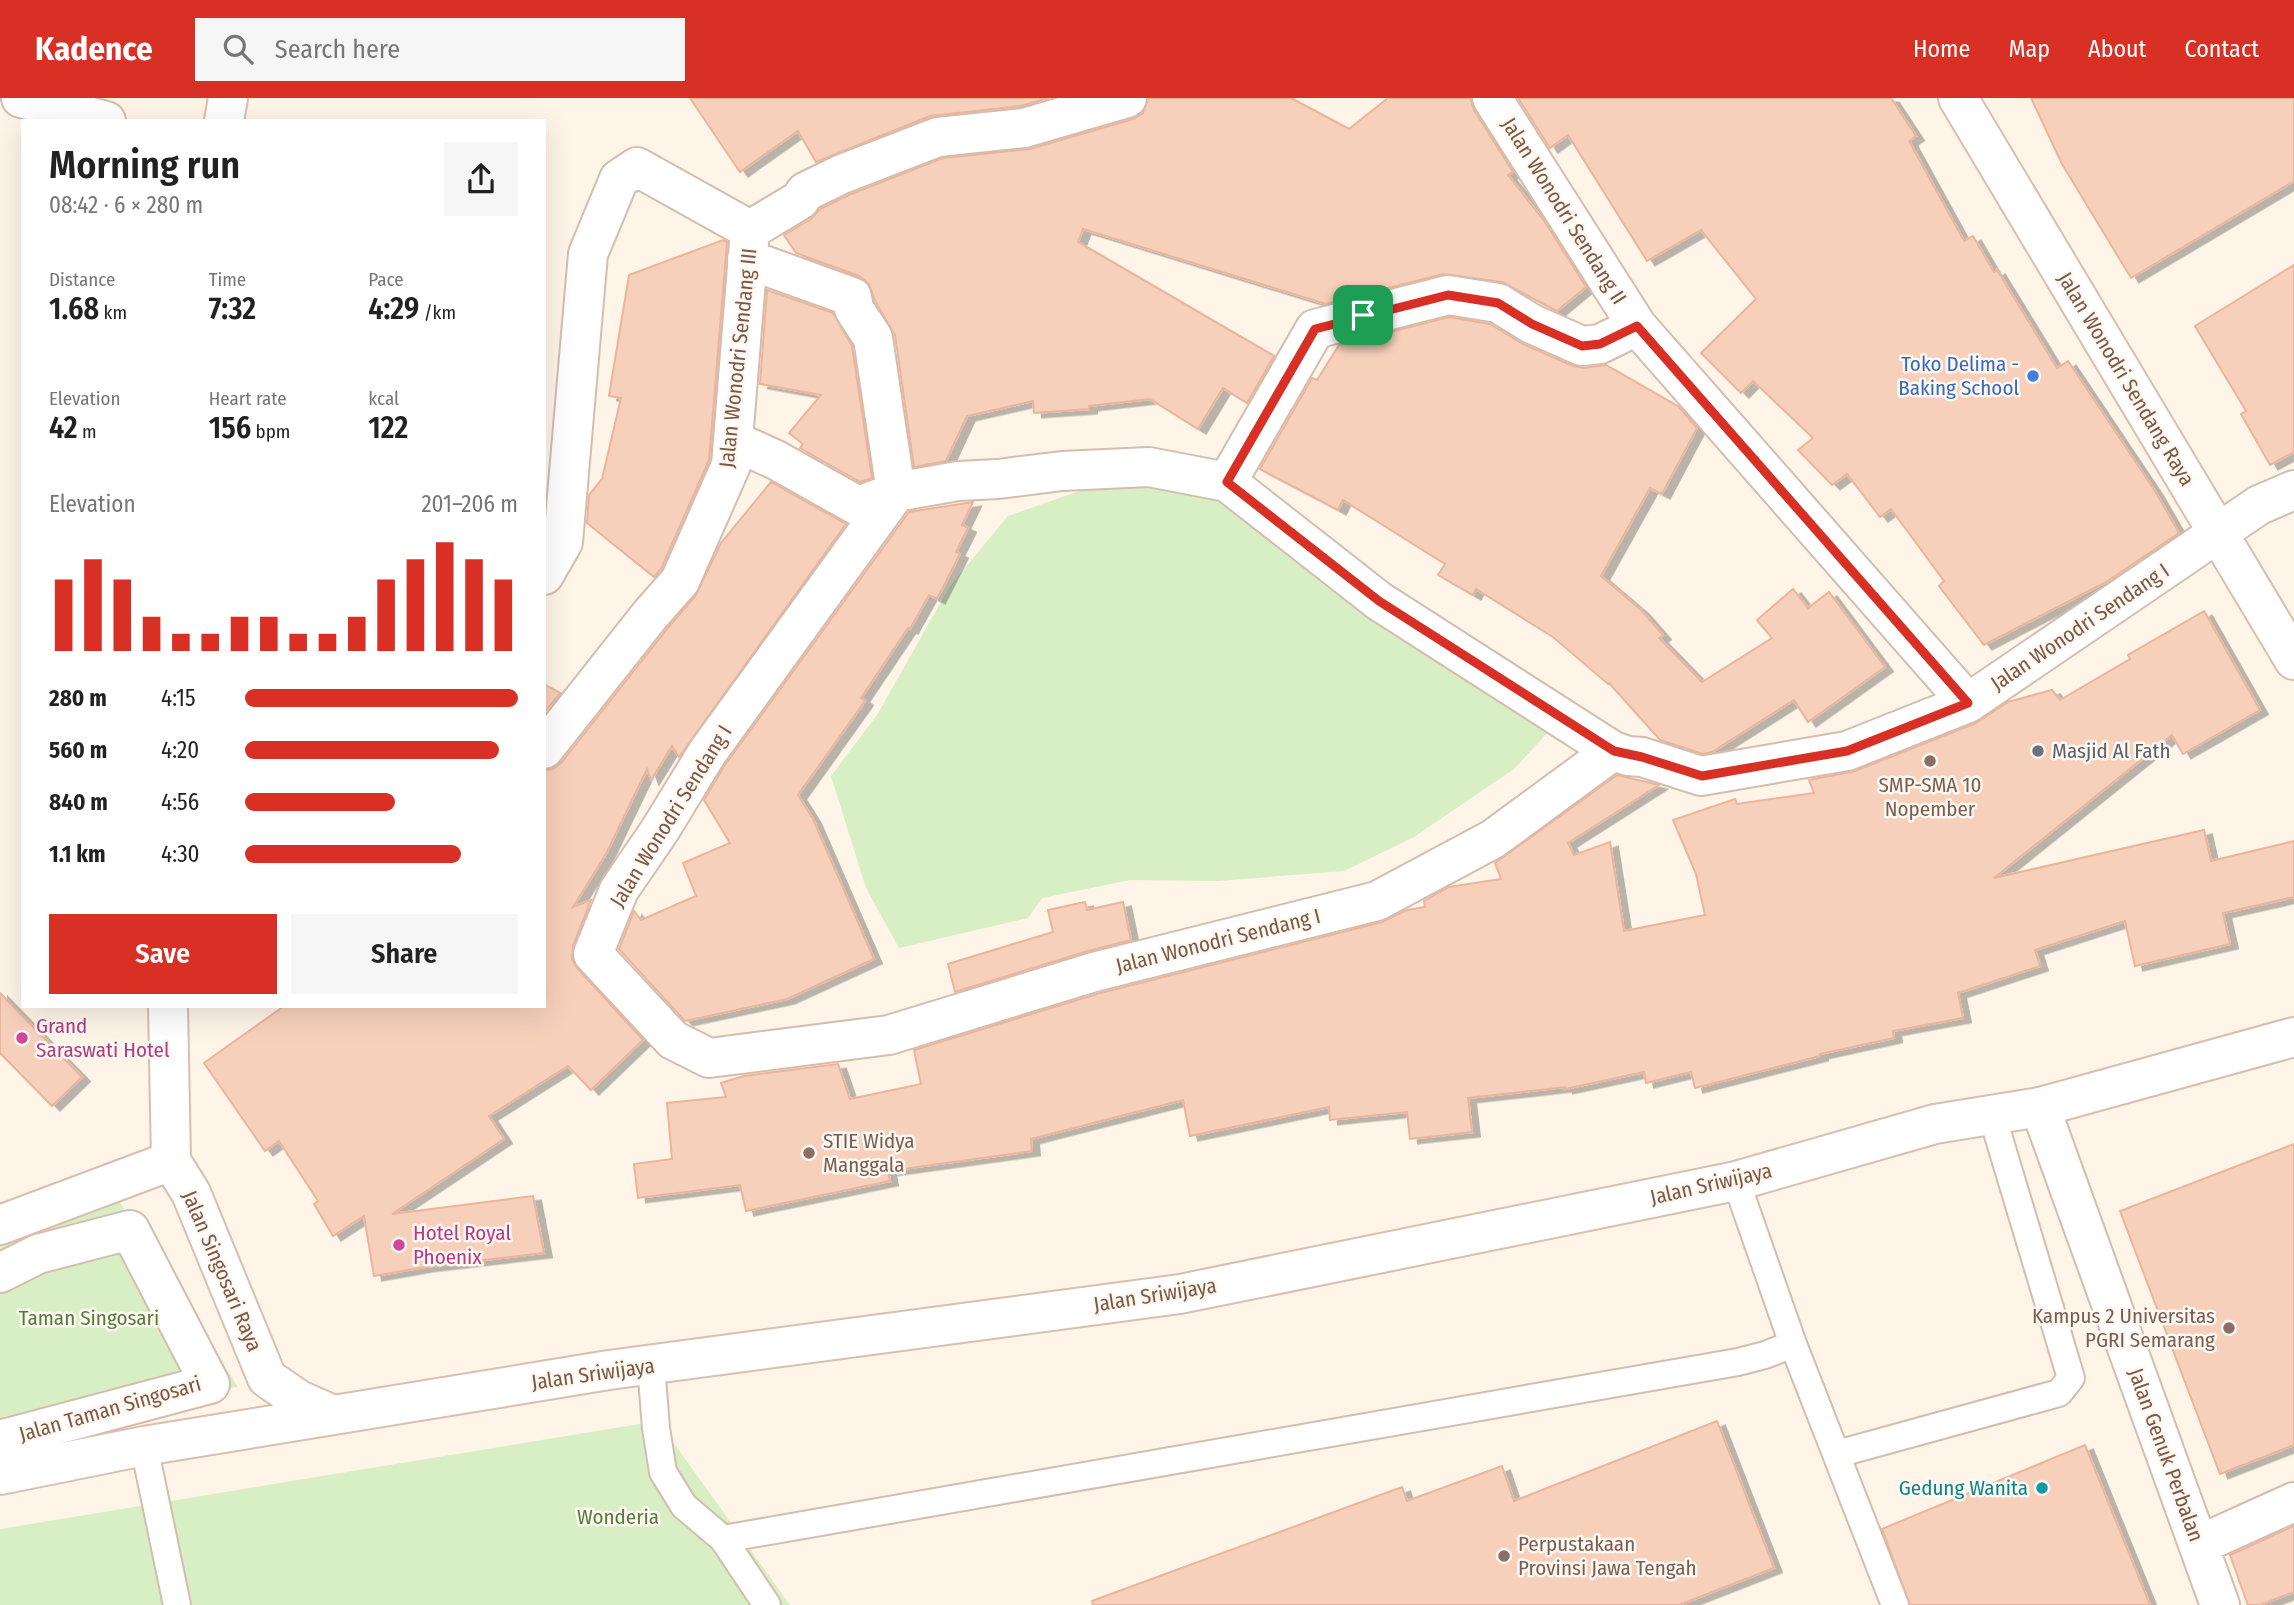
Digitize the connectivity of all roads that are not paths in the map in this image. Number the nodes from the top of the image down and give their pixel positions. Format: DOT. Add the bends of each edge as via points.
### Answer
graph roads {
  1 [pos="21,98"];
  2 [pos="228,98"];
  3 [pos="1127,98"];
  4 [pos="1492,98"];
  5 [pos="1958,98"];
  6 [pos="99,119"];
  7 [pos="224,119"];
  8 [pos="749,245"];
  9 [pos="1637,326"];
  10 [pos="734,441"];
  11 [pos="1227,482"];
  12 [pos="2294,490"];
  13 [pos="896,492"];
  14 [pos="2220,533"];
  15 [pos="546,572"];
  16 [pos="2294,660"];
  17 [pos="1968,703"];
  18 [pos="546,746"];
  19 [pos="1614,751"];
  20 [pos="168,1008"];
  21 [pos="2294,1037"];
  22 [pos="2040,1107"];
  23 [pos="1992,1115"];
  24 [pos="171,1161"];
  25 [pos="1736,1181"];
  26 [pos="0,1225"];
  27 [pos="0,1273"];
  28 [pos="1793,1344"];
  29 [pos="652,1365"];
  30 [pos="267,1378"];
  31 [pos="333,1415"];
  32 [pos="250,1429"];
  33 [pos="0,1440"];
  34 [pos="144,1446"];
  35 [pos="1837,1454"];
  36 [pos="0,1475"];
  37 [pos="2294,1502"];
  38 [pos="723,1539"];
  39 [pos="2199,1545"];
  40 [pos="177,1605"];
  41 [pos="767,1605"];
  42 [pos="1895,1605"];
  43 [pos="2220,1605"];
  1 -- 6 [label="street"];
  2 -- 7 [label="street"];
  3 -- 8 [label="street, Jalan Wonodri Sendang III" via="1024,128 938,137 842,174 805,192"];
  4 -- 9 [label="street, Jalan Wonodri Sendang II"];
  5 -- 14 [label="street, Jalan Wonodri Sendang Raya"];
  8 -- 10 [label="street, Jalan Wonodri Sendang III"];
  8 -- 13 [label="street" via="852,296 854,309 873,338"];
  8 -- 15 [label="street" via="637,167 619,179 588,254 563,542"];
  9 -- 11 [label="street" via="1600,344 1582,346 1498,303 1448,295 1315,329"];
  9 -- 17 [label="street, Jalan Wonodri Sendang II"];
  10 -- 13 [label="street" via="858,506"];
  10 -- 18 [label="street, Jalan Wonodri Sendang III" via="732,465 680,581"];
  11 -- 13 [label="street, Jalan Wonodri Sendang I" via="1149,467 958,481"];
  11 -- 19 [label="street, Jalan Wonodri Sendang I" via="1379,601"];
  12 -- 14 [label="street, Jalan Wonodri Sendang I" via="2259,505"];
  13 -- 19 [label="street, Jalan Wonodri Sendang I" via="707,754 619,890 593,954 673,1040 709,1058 889,1035 1094,972 1377,901 1493,839"];
  14 -- 16 [label="street, Jalan Wonodri Sendang Raya"];
  14 -- 17 [label="street, Jalan Wonodri Sendang I"];
  17 -- 19 [label="street, Jalan Wonodri Sendang I" via="1847,751 1702,776"];
  20 -- 24 [label="street"];
  21 -- 22 [label="street, Jalan Sriwijaya"];
  22 -- 23 [label="street, Jalan Sriwijaya"];
  22 -- 39 [label="street, Jalan Genuk Perbalan"];
  23 -- 25 [label="street, Jalan Sriwijaya" via="1935,1124"];
  23 -- 35 [label="lane" via="2071,1378 2059,1393"];
  24 -- 26 [label="street"];
  24 -- 30 [label="street, Jalan Singosari Raya" via="191,1193"];
  25 -- 28 [label="lane"];
  25 -- 29 [label="street, Jalan Sriwijaya" via="1180,1294"];
  27 -- 33 [label="street, Jalan Taman Singosari" via="38,1254 130,1230 210,1384"];
  28 -- 35 [label="lane"];
  28 -- 38 [label="lane" via="1738,1362"];
  29 -- 31 [label="street, Jalan Sriwijaya"];
  29 -- 38 [label="lane" via="663,1472 684,1506"];
  30 -- 31 [label="street, Jalan Singosari Raya" via="299,1400"];
  30 -- 32 [label="street"];
  31 -- 32 [label="street, Jalan Sriwijaya"];
  32 -- 34 [label="street, Jalan Sriwijaya"];
  34 -- 36 [label="street, Jalan Sriwijaya"];
  34 -- 40 [label="lane"];
  35 -- 42 [label="lane"];
  37 -- 39 [label="street"];
  38 -- 41 [label="lane"];
  39 -- 43 [label="street, Jalan Genuk Perbalan"];
}
